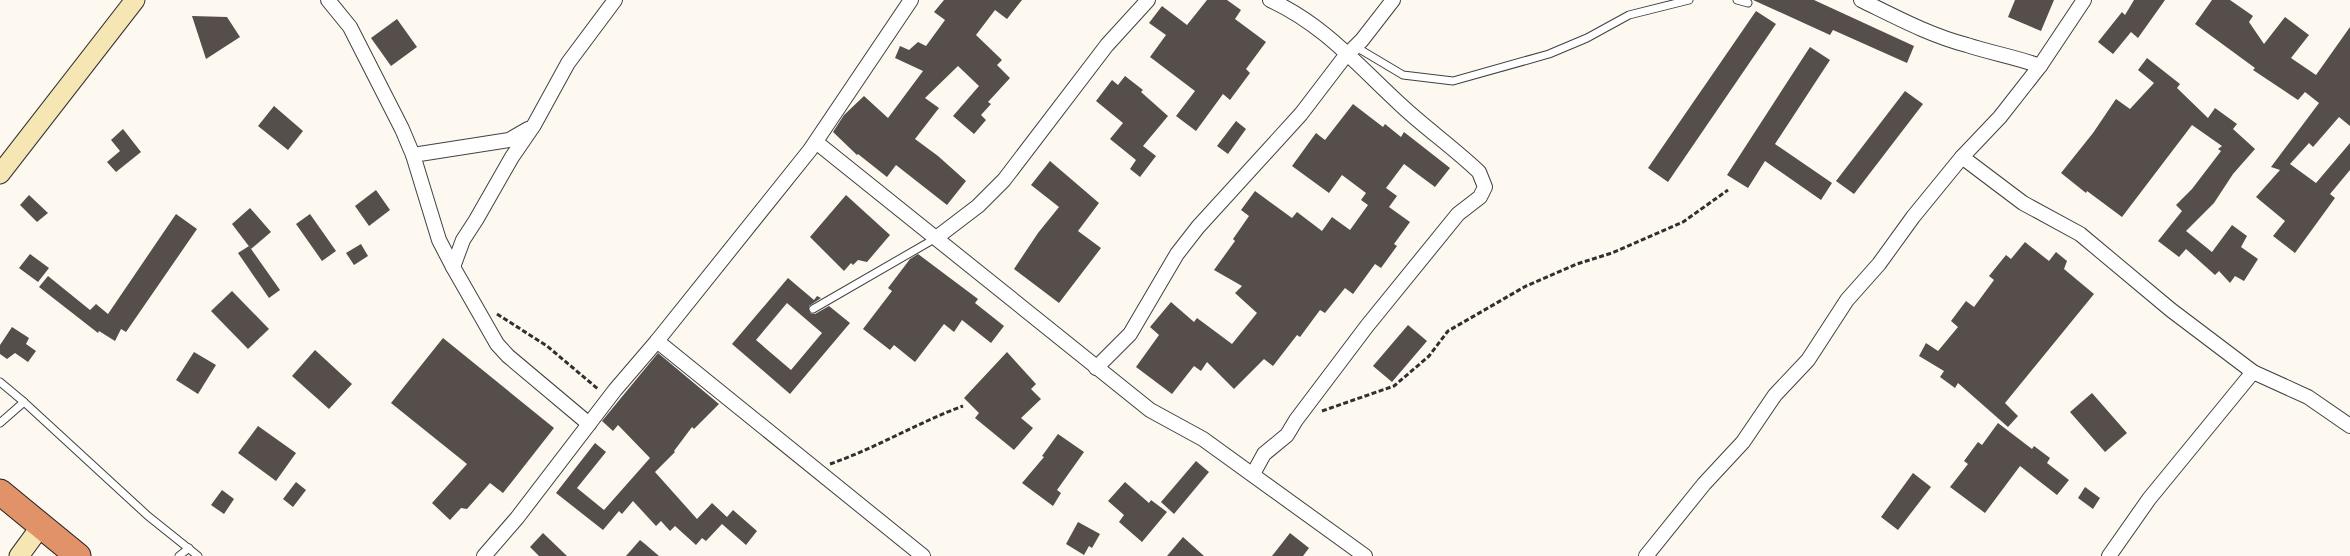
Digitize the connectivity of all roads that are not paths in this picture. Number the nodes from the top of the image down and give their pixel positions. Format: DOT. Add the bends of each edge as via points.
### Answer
graph roads {
  1 [pos="135,0"];
  2 [pos="328,0"];
  3 [pos="615,0"];
  4 [pos="1148,0"];
  5 [pos="1271,0"];
  6 [pos="1393,0"];
  7 [pos="1688,0"];
  8 [pos="1737,0"];
  9 [pos="1862,0"];
  10 [pos="2084,0"];
  11 [pos="907,1"];
  12 [pos="1748,3"];
  13 [pos="1352,50"];
  14 [pos="2040,66"];
  15 [pos="534,125"];
  16 [pos="816,142"];
  17 [pos="413,155"];
  18 [pos="1962,158"];
  19 [pos="0,174"];
  20 [pos="936,238"];
  21 [pos="453,267"];
  22 [pos="812,310"];
  23 [pos="658,341"];
  24 [pos="1096,368"];
  25 [pos="2254,372"];
  26 [pos="0,382"];
  27 [pos="24,402"];
  28 [pos="0,423"];
  29 [pos="589,424"];
  30 [pos="2350,426"];
  31 [pos="1253,474"];
  32 [pos="0,492"];
  33 [pos="41,526"];
  34 [pos="189,548"];
  35 [pos="19,556"];
  36 [pos="78,556"];
  37 [pos="179,556"];
  38 [pos="198,556"];
  39 [pos="484,556"];
  40 [pos="923,556"];
  41 [pos="1365,556"];
  42 [pos="1646,556"];
  43 [pos="2109,556"];
  1 -- 19 [label="street"];
  2 -- 17 [label="street" via="350,27"];
  3 -- 15 [label="street" via="568,63"];
  4 -- 20 [label="street" via="1107,45 1004,180 978,206"];
  5 -- 13 [label="street" via="1310,21"];
  6 -- 13 [label="street"];
  7 -- 13 [label="lane" via="1629,15 1549,54 1453,81 1403,76"];
  8 -- 12 [label="lane"];
  9 -- 14 [label="street" via="1936,35"];
  10 -- 14 [label="street"];
  11 -- 16 [label="street"];
  13 -- 24 [label="street" via="1301,114 1198,227 1177,254 1130,334"];
  13 -- 31 [label="street" via="1404,108 1479,172 1485,187 1480,197 1458,214 1367,326 1287,434 1264,454"];
  14 -- 18 [label="street"];
  15 -- 17 [label="street" via="509,140"];
  15 -- 21 [label="street" via="462,240"];
  16 -- 20 [label="street"];
  16 -- 23 [label="street"];
  17 -- 21 [label="street" via="439,240"];
  18 -- 25 [label="street" via="2023,203 2080,234 2171,310"];
  18 -- 42 [label="street" via="1879,264 1846,300 1808,360 1775,395 1743,442"];
  20 -- 22 [label="lane"];
  20 -- 24 [label="street"];
  21 -- 29 [label="street" via="497,344"];
  23 -- 29 [label="street"];
  23 -- 40 [label="street"];
  24 -- 31 [label="street" via="1150,410 1203,439"];
  25 -- 30 [label="street" via="2308,397"];
  25 -- 43 [label="street" via="2149,499"];
  26 -- 27 [label="lane"];
  27 -- 28 [label="lane"];
  27 -- 34 [label="lane" via="148,516"];
  29 -- 39 [label="street"];
  31 -- 41 [label="street"];
  32 -- 33 [label="highway"];
  33 -- 35 [label="street"];
  33 -- 36 [label="highway"];
  34 -- 37 [label="lane"];
  34 -- 38 [label="lane"];
}
